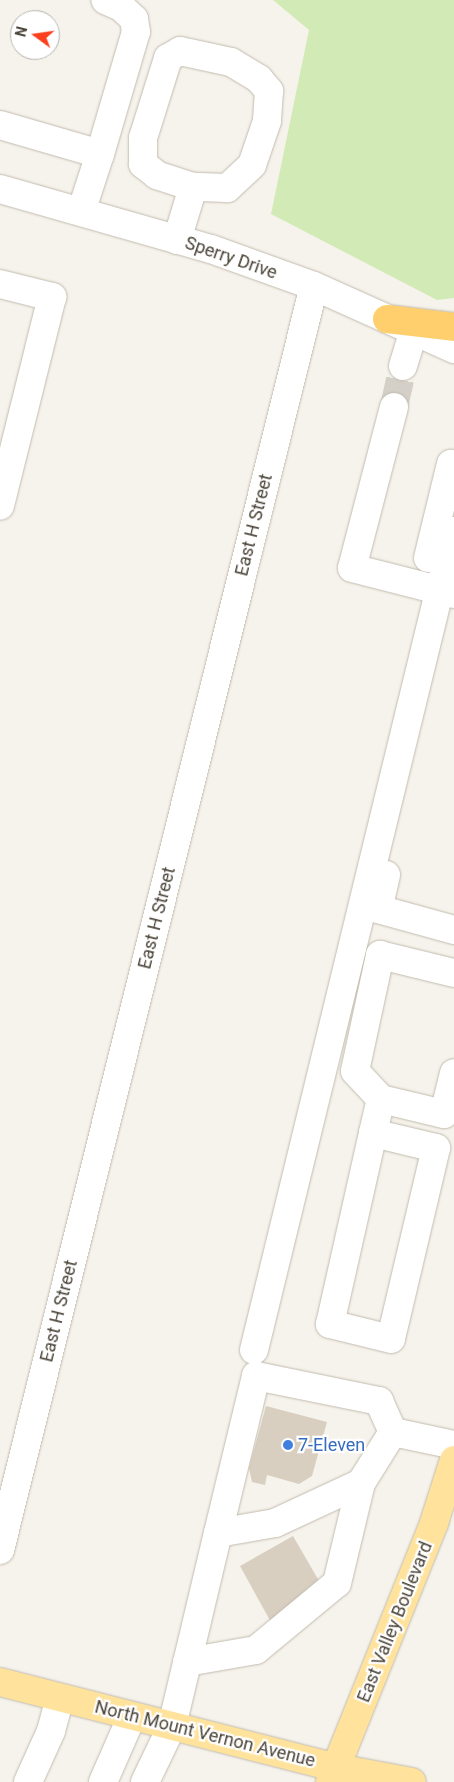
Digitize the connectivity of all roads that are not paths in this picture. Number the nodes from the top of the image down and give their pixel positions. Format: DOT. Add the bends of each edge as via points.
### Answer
graph roads {
  1 [pos="105,0"];
  2 [pos="0,125"];
  3 [pos="100,154"];
  4 [pos="193,188"];
  5 [pos="0,189"];
  6 [pos="81,212"];
  7 [pos="177,240"];
  8 [pos="0,284"];
  9 [pos="314,286"];
  10 [pos="387,319"];
  11 [pos="454,327"];
  12 [pos="414,331"];
  13 [pos="454,349"];
  14 [pos="403,366"];
  15 [pos="394,407"];
  16 [pos="451,464"];
  17 [pos="0,506"];
  18 [pos="454,531"];
  19 [pos="442,592"];
  20 [pos="370,907"];
  21 [pos="454,930"];
  22 [pos="454,973"];
  23 [pos="454,1073"];
  24 [pos="381,1100"];
  25 [pos="449,1115"];
  26 [pos="373,1133"];
  27 [pos="254,1350"];
  28 [pos="393,1432"];
  29 [pos="454,1445"];
  30 [pos="454,1460"];
  31 [pos="361,1483"];
  32 [pos="218,1533"];
  33 [pos="0,1550"];
  34 [pos="187,1662"];
  35 [pos="0,1682"];
  36 [pos="60,1698"];
  37 [pos="132,1716"];
  38 [pos="172,1726"];
  39 [pos="334,1775"];
  40 [pos="28,1782"];
  41 [pos="103,1782"];
  42 [pos="145,1782"];
  43 [pos="406,1782"];
  44 [pos="412,1782"];
  1 -- 3 [label="street" via="120,6 134,19 136,32"];
  2 -- 3 [label="street"];
  3 -- 6 [label="street"];
  4 -- 4 [label="street" via="227,188 252,165 267,121 269,91 259,79 231,62 180,51 168,58 143,138 143,164 157,175"];
  4 -- 7 [label="street"];
  5 -- 6 [label="street, Sperry Drive"];
  6 -- 7 [label="street, Sperry Drive"];
  7 -- 9 [label="street, Sperry Drive"];
  8 -- 17 [label="street" via="52,297"];
  9 -- 10 [label="street, Sperry Drive"];
  9 -- 33 [label="street, East H Street"];
  10 -- 11 [label="highway"];
  10 -- 12 [label="street, Sperry Drive"];
  12 -- 13 [label="street, Sperry Drive"];
  12 -- 14 [label="street"];
  15 -- 19 [label="street" via="352,568"];
  16 -- 19 [label="street"];
  18 -- 19 [label="street"];
  19 -- 20 [label="street"];
  20 -- 21 [label="street"];
  20 -- 27 [label="street"];
  22 -- 24 [label="street" via="380,955 355,1070"];
  23 -- 25 [label="street"];
  24 -- 25 [label="street"];
  24 -- 26 [label="street"];
  26 -- 26 [label="street" via="330,1324 390,1339 436,1148"];
  28 -- 29 [label="street"];
  28 -- 31 [label="street"];
  28 -- 32 [label="street" via="379,1401 256,1376"];
  30 -- 39 [label="main road, East Valley Boulevard" via="434,1523"];
  31 -- 32 [label="street" via="275,1524"];
  31 -- 34 [label="street" via="337,1583 256,1650"];
  32 -- 34 [label="street"];
  34 -- 38 [label="street"];
  35 -- 36 [label="main road, North Mount Vernon Avenue"];
  36 -- 37 [label="main road, North Mount Vernon Avenue"];
  36 -- 40 [label="street" via="51,1731"];
  37 -- 38 [label="main road, North Mount Vernon Avenue"];
  37 -- 41 [label="street"];
  38 -- 39 [label="main road, North Mount Vernon Avenue"];
  38 -- 42 [label="street"];
  39 -- 43 [label="main road, North Mount Vernon Avenue"];
  43 -- 44 [label="main road, North Mount Vernon Avenue"];
}
